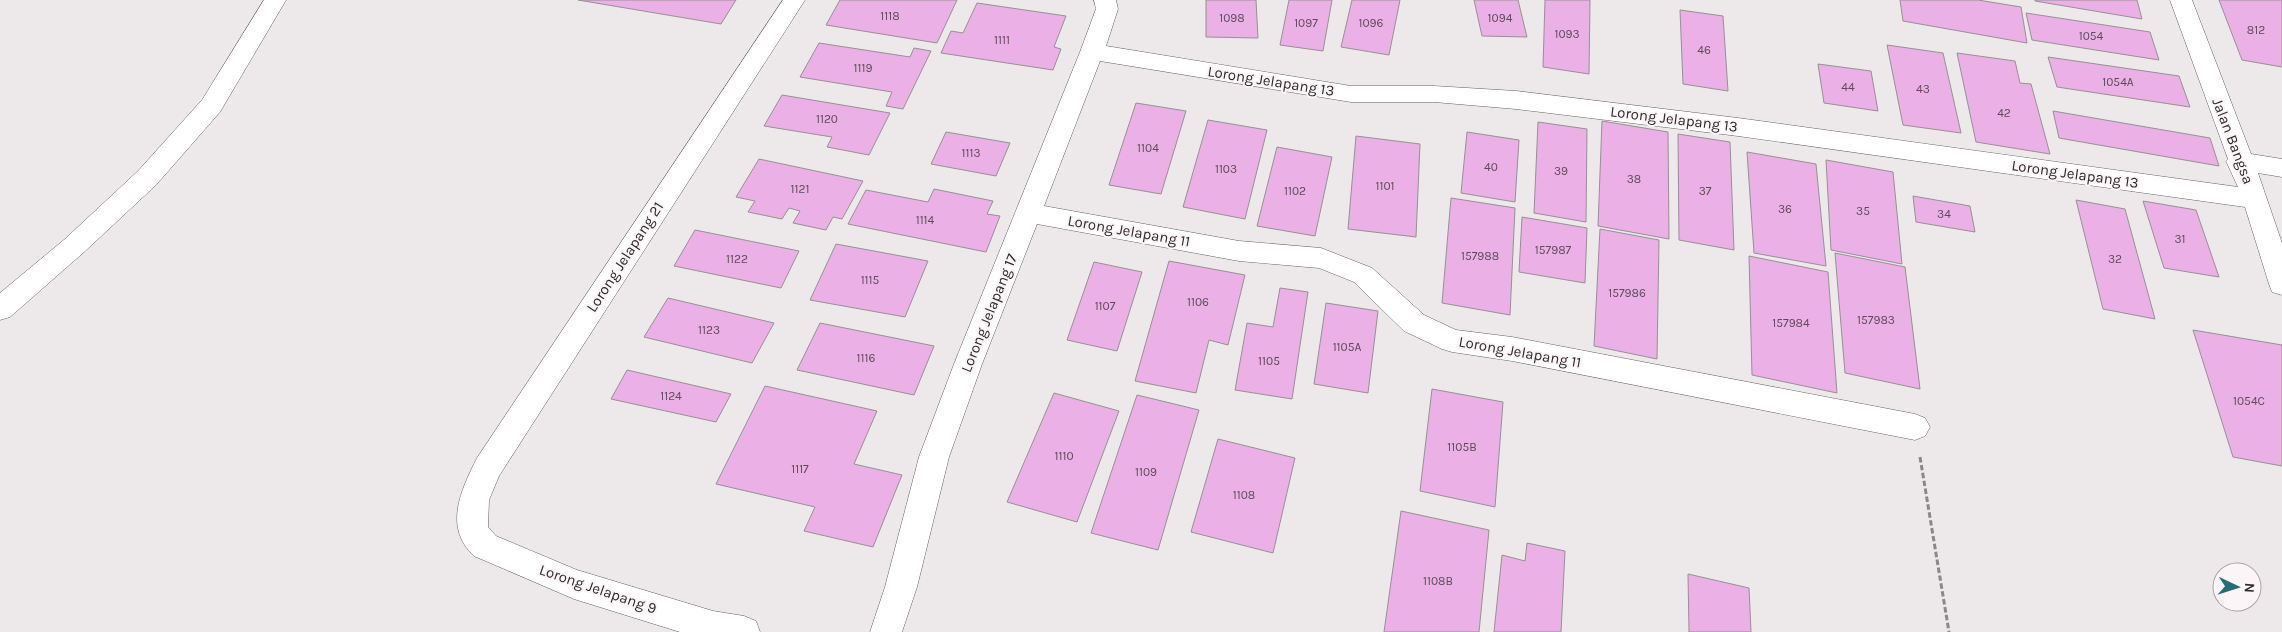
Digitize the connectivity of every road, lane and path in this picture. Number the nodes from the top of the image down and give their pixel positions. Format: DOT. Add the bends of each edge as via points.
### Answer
graph roads {
  1 [pos="274,0"];
  2 [pos="794,0"];
  3 [pos="1105,0"];
  4 [pos="2181,0"];
  5 [pos="1092,52"];
  6 [pos="2239,161"];
  7 [pos="2282,168"];
  8 [pos="2255,199"];
  9 [pos="1029,213"];
  10 [pos="2282,284"];
  11 [pos="0,310"];
  12 [pos="1915,427"];
  13 [pos="470,520"];
  14 [pos="712,630"];
  15 [pos="744,632"];
  16 [pos="886,632"];
  17 [pos="1949,632"];
  1 -- 11 [label="street" via="211,106 147,178"];
  2 -- 13 [label="street, Lorong Jelapang 21" via="488,467"];
  3 -- 5 [label="street, Lorong Jelapang 17" via="1107,9"];
  4 -- 6 [label="street, Jalan Bangsa"];
  5 -- 8 [label="street, Lorong Jelapang 13" via="1351,94 1434,94 1516,100 1738,127"];
  5 -- 9 [label="street, Lorong Jelapang 17"];
  6 -- 7 [label="street"];
  6 -- 8 [label="street, Jalan Bangsa"];
  8 -- 10 [label="street, Jalan Bangsa"];
  9 -- 12 [label="street, Lorong Jelapang 11" via="1240,251 1320,258 1363,275 1414,323 1452,341 1521,350"];
  9 -- 16 [label="street, Lorong Jelapang 17" via="934,457 901,587"];
  12 -- 17 [label="path"];
  13 -- 14 [label="street, Lorong Jelapang 9" via="475,536 485,546 574,584"];
  14 -- 15 [label="street, Lorong Jelapang 9"];
}
